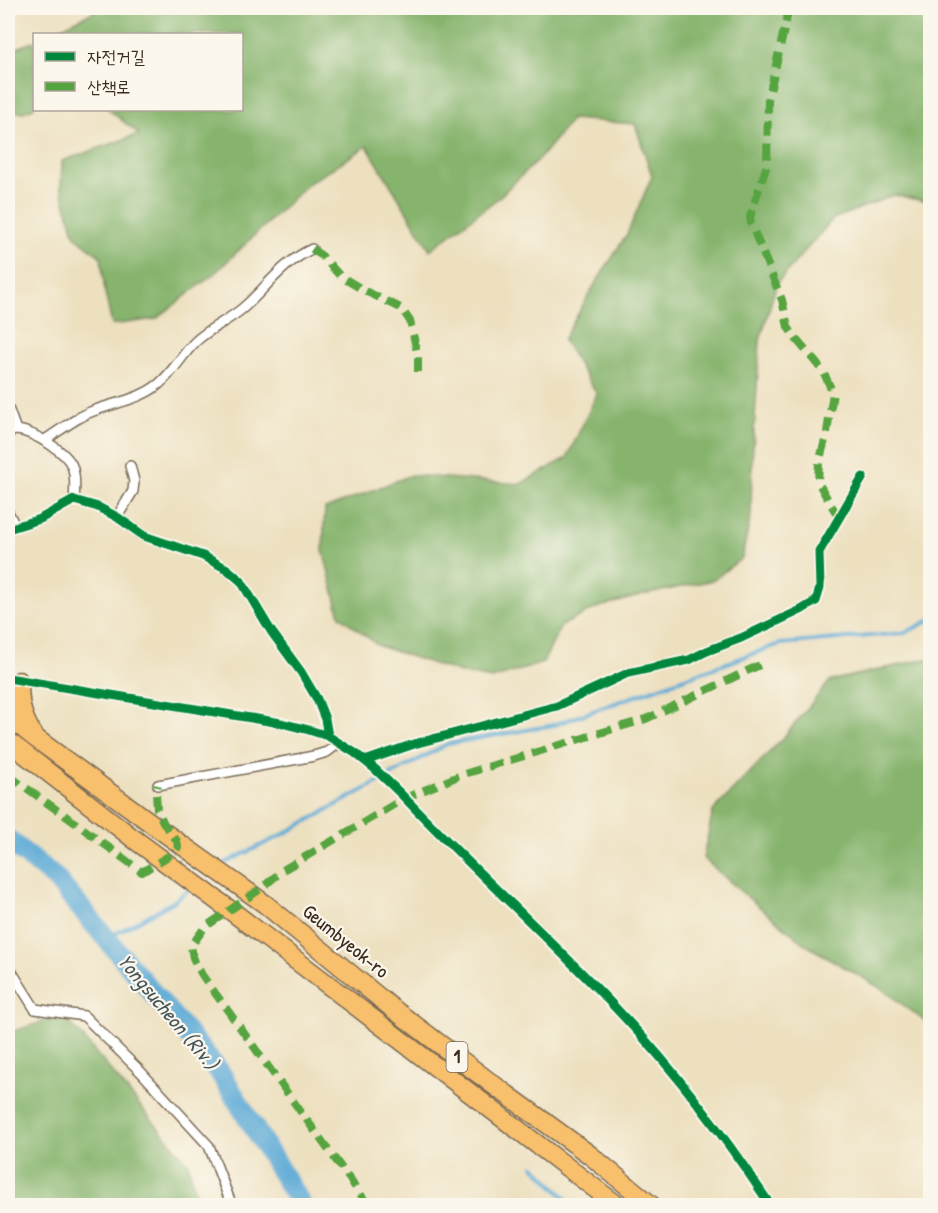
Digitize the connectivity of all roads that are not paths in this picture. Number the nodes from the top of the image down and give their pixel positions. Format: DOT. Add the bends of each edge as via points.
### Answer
graph roads {
  1 [pos="312,249"];
  2 [pos="8,408"];
  3 [pos="12,431"];
  4 [pos="45,440"];
  5 [pos="130,466"];
  6 [pos="863,477"];
  7 [pos="74,500"];
  8 [pos="8,512"];
  9 [pos="117,517"];
  10 [pos="11,527"];
  11 [pos="13,680"];
  12 [pos="8,716"];
  13 [pos="328,736"];
  14 [pos="34,737"];
  15 [pos="8,741"];
  16 [pos="339,743"];
  17 [pos="365,761"];
  18 [pos="158,785"];
  19 [pos="8,966"];
  20 [pos="232,1206"];
  21 [pos="618,1206"];
  22 [pos="652,1206"];
  23 [pos="771,1206"];
  1 -- 4 [label="street" via="286,266 242,309 195,342 145,394 85,414"];
  2 -- 3 [label="street" via="15,423"];
  3 -- 4 [label="street"];
  4 -- 7 [label="street" via="72,465"];
  5 -- 9 [label="street" via="133,491"];
  6 -- 17 [label="street" via="819,552 820,588 816,601 801,610 689,660 628,673 557,706"];
  7 -- 9 [label="street"];
  7 -- 10 [label="street" via="40,519"];
  8 -- 10 [label="street"];
  9 -- 13 [label="street" via="144,536 203,556 241,581 317,699"];
  11 -- 13 [label="street" via="281,723"];
  11 -- 14 [label="highway" via="24,719"];
  12 -- 14 [label="highway, Geumbyeok-ro / 1"];
  13 -- 16 [label="street"];
  14 -- 22 [label="highway, Geumbyeok-ro / 1" via="266,904 401,1015 590,1155"];
  15 -- 21 [label="highway, 1"];
  16 -- 17 [label="street"];
  16 -- 18 [label="street" via="314,756"];
  17 -- 23 [label="street" via="627,1020 694,1098"];
  19 -- 20 [label="street" via="35,1010 84,1017 141,1072 209,1146"];
}
